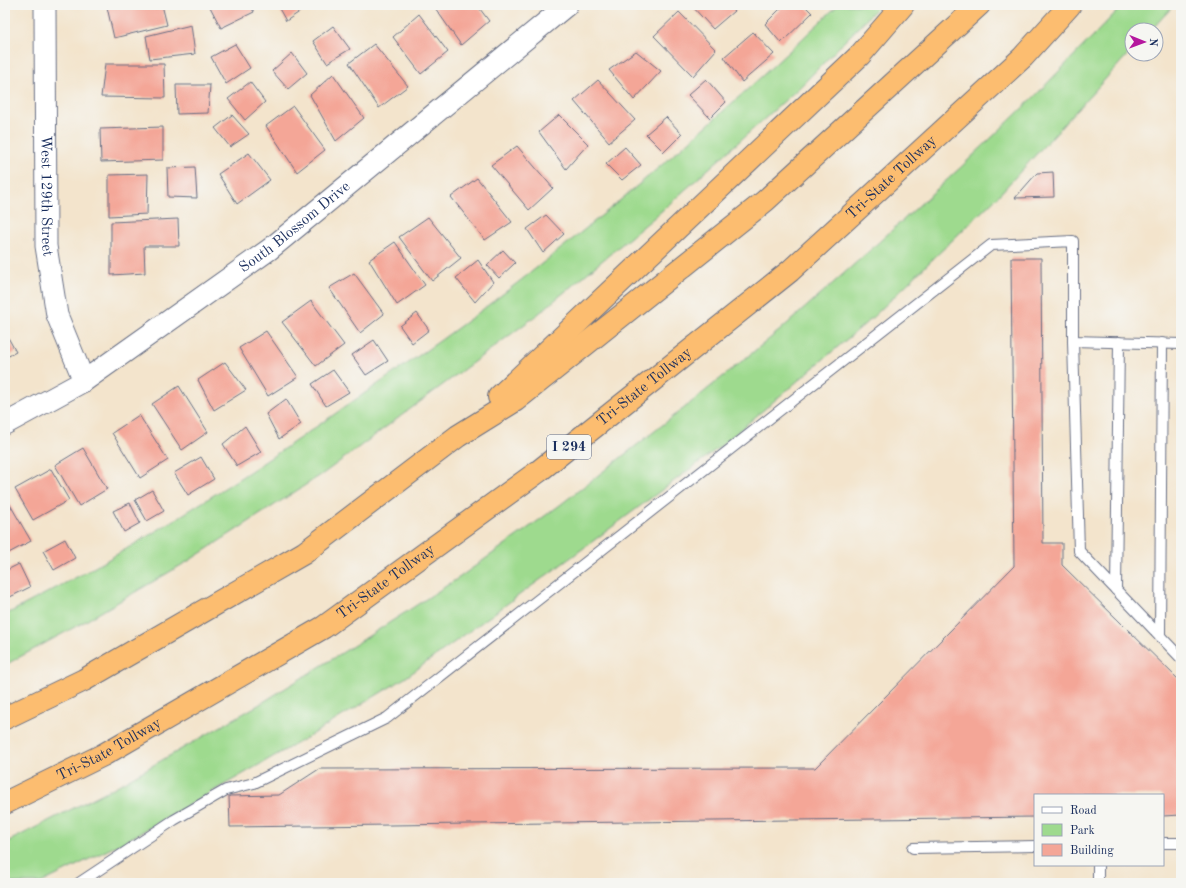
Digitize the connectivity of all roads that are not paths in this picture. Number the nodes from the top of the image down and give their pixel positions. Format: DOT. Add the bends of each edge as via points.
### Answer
graph roads {
  1 [pos="45,5"];
  2 [pos="567,5"];
  3 [pos="903,5"];
  4 [pos="979,5"];
  5 [pos="1070,5"];
  6 [pos="1073,341"];
  7 [pos="1119,342"];
  8 [pos="1162,343"];
  9 [pos="1181,344"];
  10 [pos="84,381"];
  11 [pos="5,424"];
  12 [pos="458,436"];
  13 [pos="1116,590"];
  14 [pos="1160,636"];
  15 [pos="1181,658"];
  16 [pos="5,718"];
  17 [pos="5,803"];
  18 [pos="1164,843"];
  19 [pos="1181,843"];
  20 [pos="1034,846"];
  21 [pos="913,848"];
  22 [pos="1098,866"];
  23 [pos="78,883"];
  24 [pos="1098,883"];
  1 -- 10 [label="street, West 129th Street" via="46,246 57,315"];
  2 -- 10 [label="street, South Blossom Drive" via="270,249"];
  3 -- 12 [label="highway" via="860,55"];
  4 -- 12 [label="highway" via="765,201 516,400"];
  5 -- 17 [label="highway, Tri-State Tollway / I 294" via="1023,57 790,271 539,471 324,627 103,755"];
  6 -- 7 [label="lane"];
  6 -- 13 [label="lane" via="1079,551"];
  6 -- 23 [label="lane" via="1072,241 991,245 387,718 254,783 226,790 174,820"];
  7 -- 8 [label="lane"];
  7 -- 13 [label="lane"];
  8 -- 9 [label="lane"];
  8 -- 14 [label="lane"];
  10 -- 11 [label="street, South Blossom Drive"];
  12 -- 16 [label="highway" via="304,553 84,680"];
  13 -- 14 [label="lane"];
  14 -- 15 [label="lane"];
  18 -- 19 [label="lane"];
  20 -- 21 [label="lane"];
  22 -- 24 [label="lane"];
}
